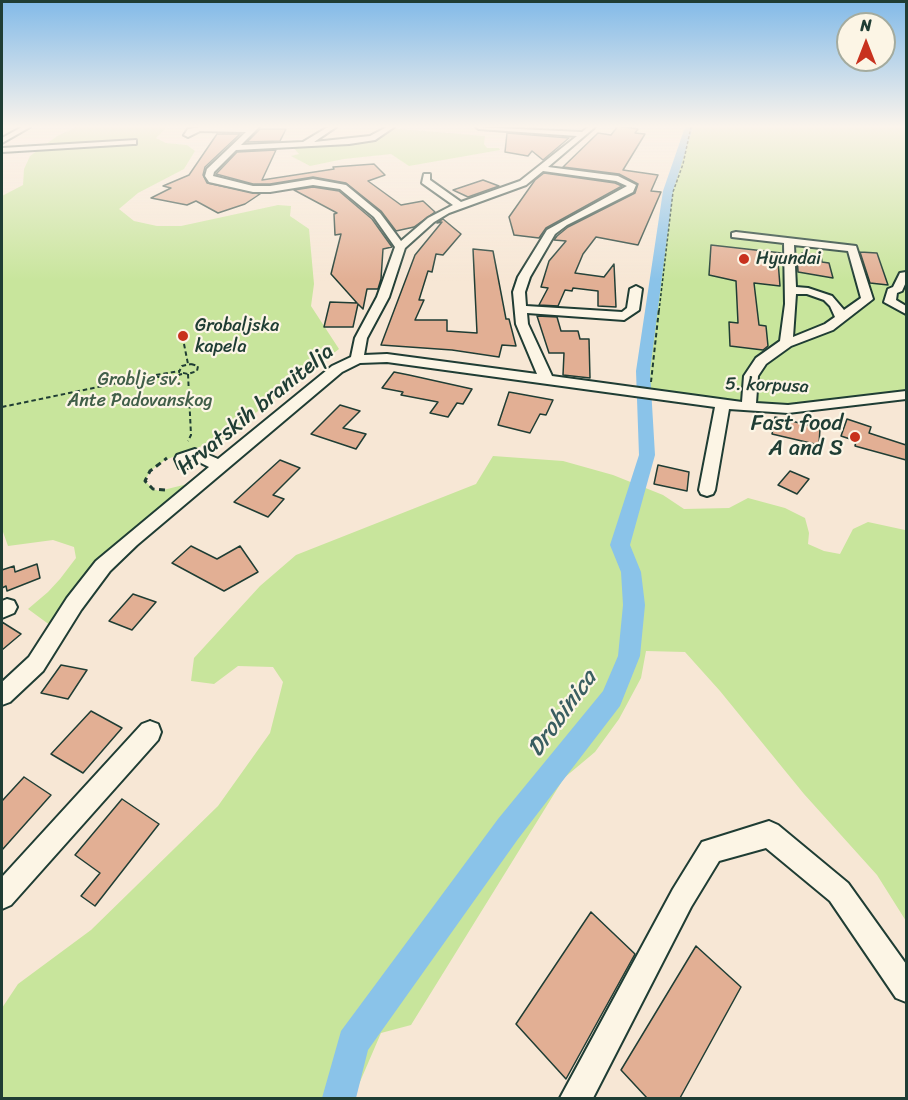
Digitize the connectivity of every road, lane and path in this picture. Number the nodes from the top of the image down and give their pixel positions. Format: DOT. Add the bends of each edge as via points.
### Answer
graph roads {
  1 [pos="210,178"];
  2 [pos="426,178"];
  3 [pos="526,178"];
  4 [pos="613,178"];
  5 [pos="677,178"];
  6 [pos="460,206"];
  7 [pos="736,235"];
  8 [pos="789,241"];
  9 [pos="400,247"];
  10 [pos="904,275"];
  11 [pos="864,287"];
  12 [pos="636,290"];
  13 [pos="791,290"];
  14 [pos="892,291"];
  15 [pos="520,309"];
  16 [pos="906,310"];
  17 [pos="842,318"];
  18 [pos="786,343"];
  19 [pos="184,344"];
  20 [pos="357,359"];
  21 [pos="188,364"];
  22 [pos="179,371"];
  23 [pos="182,374"];
  24 [pos="188,374"];
  25 [pos="151,376"];
  26 [pos="546,380"];
  27 [pos="626,392"];
  28 [pos="653,395"];
  29 [pos="906,395"];
  30 [pos="722,405"];
  31 [pos="2,407"];
  32 [pos="749,407"];
  33 [pos="184,447"];
  34 [pos="180,459"];
  35 [pos="220,466"];
  36 [pos="168,490"];
  37 [pos="706,490"];
  38 [pos="2,695"];
  39 [pos="150,732"];
  40 [pos="2,896"];
  41 [pos="906,988"];
  42 [pos="576,1098"];
  1 -- 9 [label="street" via="253,189 313,182 343,187 377,215"];
  2 -- 6 [label="street"];
  3 -- 6 [label="street"];
  4 -- 15 [label="street" via="630,183 631,188 551,232 524,277 519,292"];
  5 -- 28 [label="path" via="650,379"];
  6 -- 9 [label="street" via="431,220"];
  7 -- 8 [label="street"];
  8 -- 11 [label="street" via="852,248"];
  8 -- 13 [label="street"];
  9 -- 20 [label="street" via="383,297 361,338"];
  10 -- 14 [label="street" via="898,289"];
  11 -- 14 [label="street"];
  11 -- 17 [label="street" via="867,298"];
  12 -- 15 [label="street" via="633,310 624,316"];
  13 -- 17 [label="street" via="828,298"];
  13 -- 18 [label="street"];
  14 -- 16 [label="street" via="890,302"];
  15 -- 26 [label="street" via="522,324"];
  17 -- 18 [label="street" via="812,335"];
  18 -- 32 [label="street" via="762,361 751,376"];
  19 -- 21 [label="path"];
  20 -- 26 [label="street, Hrvatskih branitelja" via="387,358"];
  20 -- 35 [label="street, Hrvatskih branitelja" via="337,369"];
  21 -- 22 [label="path"];
  21 -- 24 [label="path" via="199,368"];
  22 -- 23 [label="path"];
  22 -- 25 [label="path"];
  23 -- 24 [label="path"];
  23 -- 25 [label="path"];
  24 -- 33 [label="path" via="191,435"];
  25 -- 31 [label="path"];
  26 -- 27 [label="street, Hrvatskih branitelja"];
  27 -- 28 [label="street, 5. korpusa"];
  28 -- 30 [label="street, 5. korpusa"];
  29 -- 32 [label="street, 5. korpusa" via="788,409"];
  30 -- 32 [label="street, 5. korpusa"];
  30 -- 37 [label="street"];
  34 -- 35 [label="street" via="195,454"];
  34 -- 36 [label="path" via="146,476 145,481 153,489"];
  35 -- 38 [label="street, Hrvatskih branitelja" via="103,566 36,664"];
  39 -- 40 [label="street"];
  41 -- 42 [label="street" via="839,892 769,834 711,851 681,897"];
}
